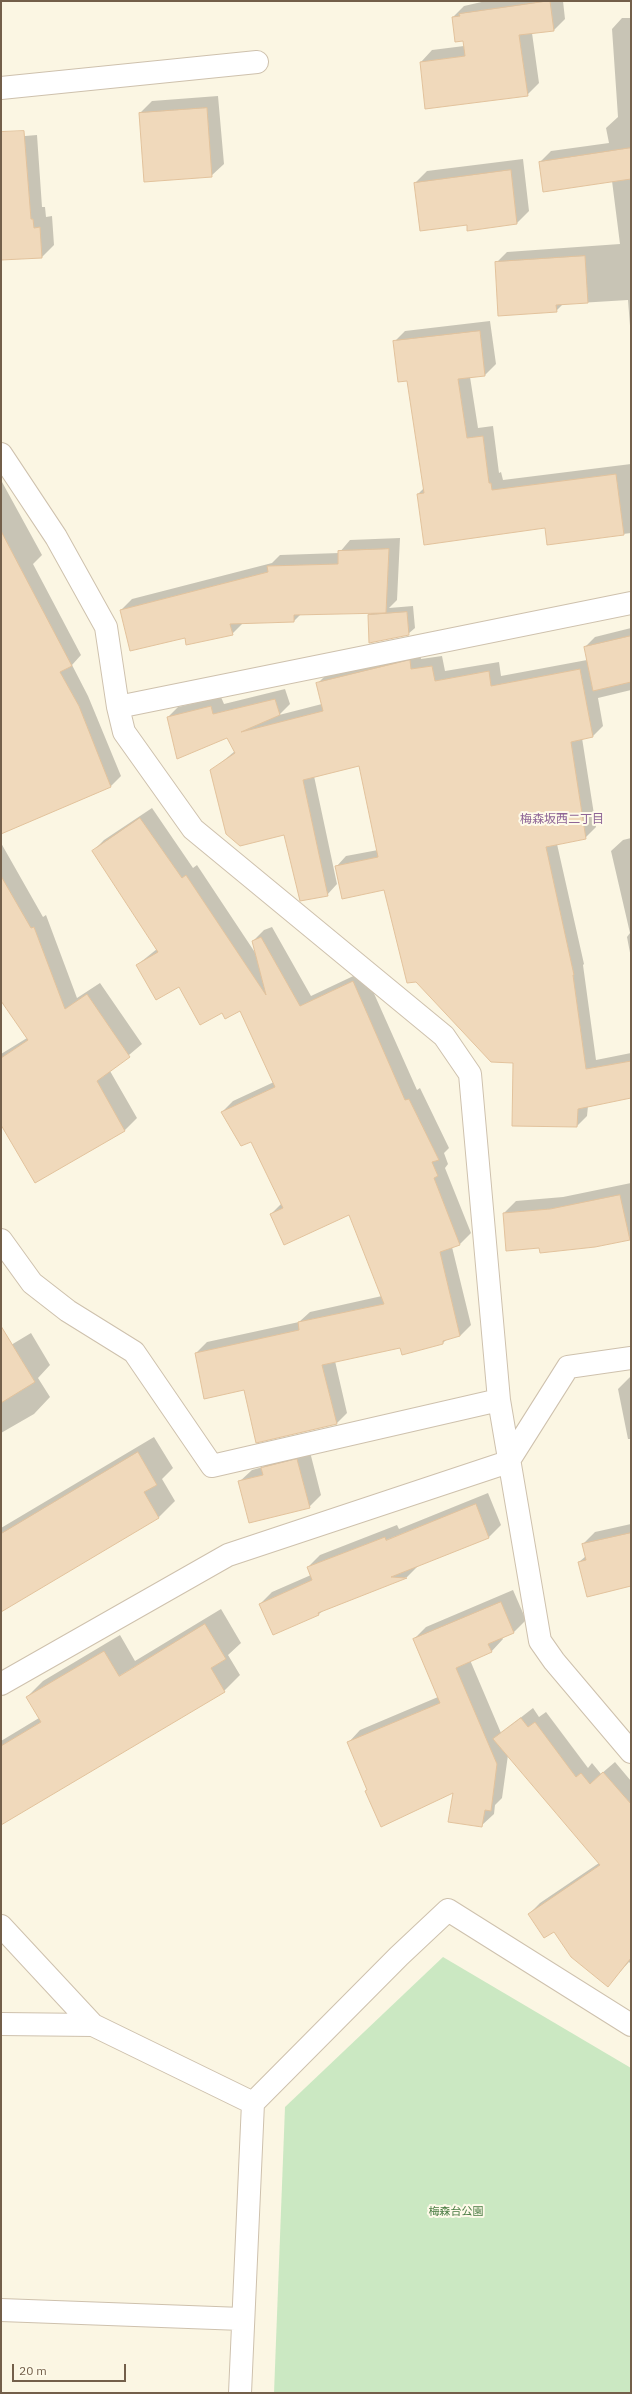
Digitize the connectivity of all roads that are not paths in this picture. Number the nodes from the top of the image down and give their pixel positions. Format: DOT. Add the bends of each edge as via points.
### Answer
graph roads {
  1 [pos="257,62"];
  2 [pos="1,88"];
  3 [pos="1,454"];
  4 [pos="631,603"];
  5 [pos="118,707"];
  6 [pos="1,1240"];
  7 [pos="631,1358"];
  8 [pos="499,1400"];
  9 [pos="508,1462"];
  10 [pos="1,1684"];
  11 [pos="631,1752"];
  12 [pos="1,1926"];
  13 [pos="1,2024"];
  14 [pos="631,2025"];
  15 [pos="93,2026"];
  16 [pos="253,2103"];
  17 [pos="1,2310"];
  18 [pos="242,2319"];
  19 [pos="240,2393"];
  1 -- 2 [label="street"];
  3 -- 5 [label="street" via="56,536 106,627"];
  4 -- 5 [label="street"];
  5 -- 8 [label="street" via="124,732 193,829 444,1036 470,1074"];
  6 -- 8 [label="street" via="32,1283 68,1311 134,1352 212,1466"];
  7 -- 9 [label="street" via="568,1367"];
  8 -- 9 [label="street"];
  9 -- 10 [label="street" via="228,1555"];
  9 -- 11 [label="street" via="540,1641"];
  12 -- 15 [label="street"];
  13 -- 15 [label="street"];
  14 -- 16 [label="street" via="448,1910 398,1956"];
  15 -- 16 [label="street"];
  16 -- 18 [label="street"];
  17 -- 18 [label="street"];
  18 -- 19 [label="street"];
}
